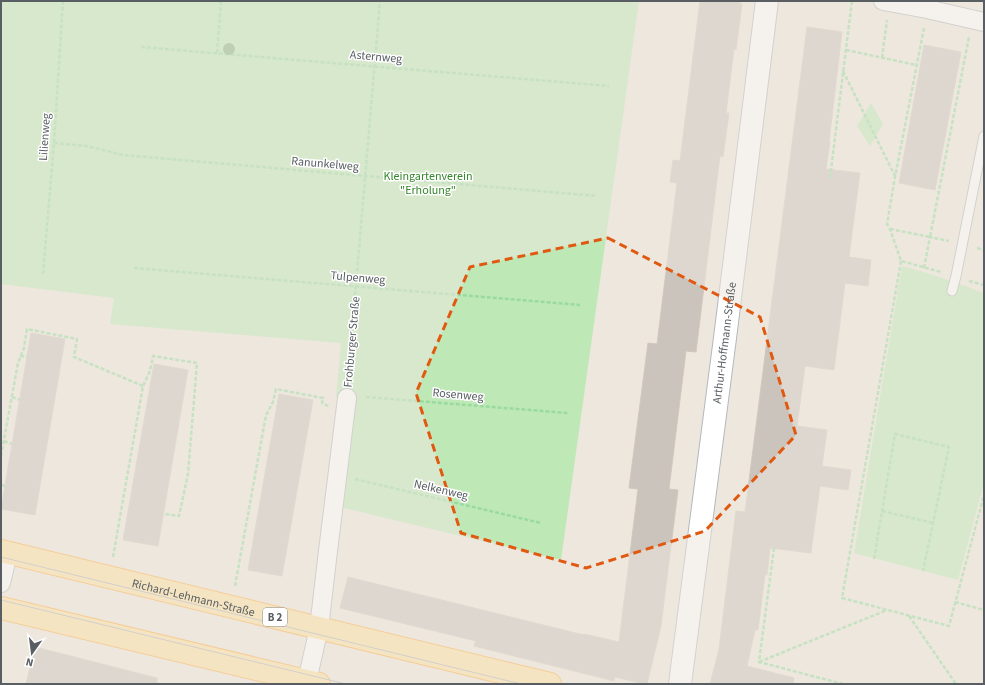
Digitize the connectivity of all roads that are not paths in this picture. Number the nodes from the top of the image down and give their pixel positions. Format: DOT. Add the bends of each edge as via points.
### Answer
graph roads {
  1 [pos="766,1"];
  2 [pos="883,1"];
  3 [pos="984,22"];
  4 [pos="984,136"];
  5 [pos="952,291"];
  6 [pos="346,402"];
  7 [pos="5,552"];
  8 [pos="1,582"];
  9 [pos="1,608"];
  10 [pos="319,628"];
  11 [pos="313,683"];
  12 [pos="550,684"];
  13 [pos="680,684"];
  1 -- 13 [label="street, Arthur-Hoffmann-Straße"];
  2 -- 3 [label="street"];
  4 -- 5 [label="lane"];
  6 -- 10 [label="street"];
  7 -- 8 [label="street"];
  7 -- 10 [label="main road, Richard-Lehmann-Straße / B 2"];
  9 -- 11 [label="main road"];
  10 -- 11 [label="street"];
  10 -- 12 [label="main road, Richard-Lehmann-Straße / B 2"];
}
